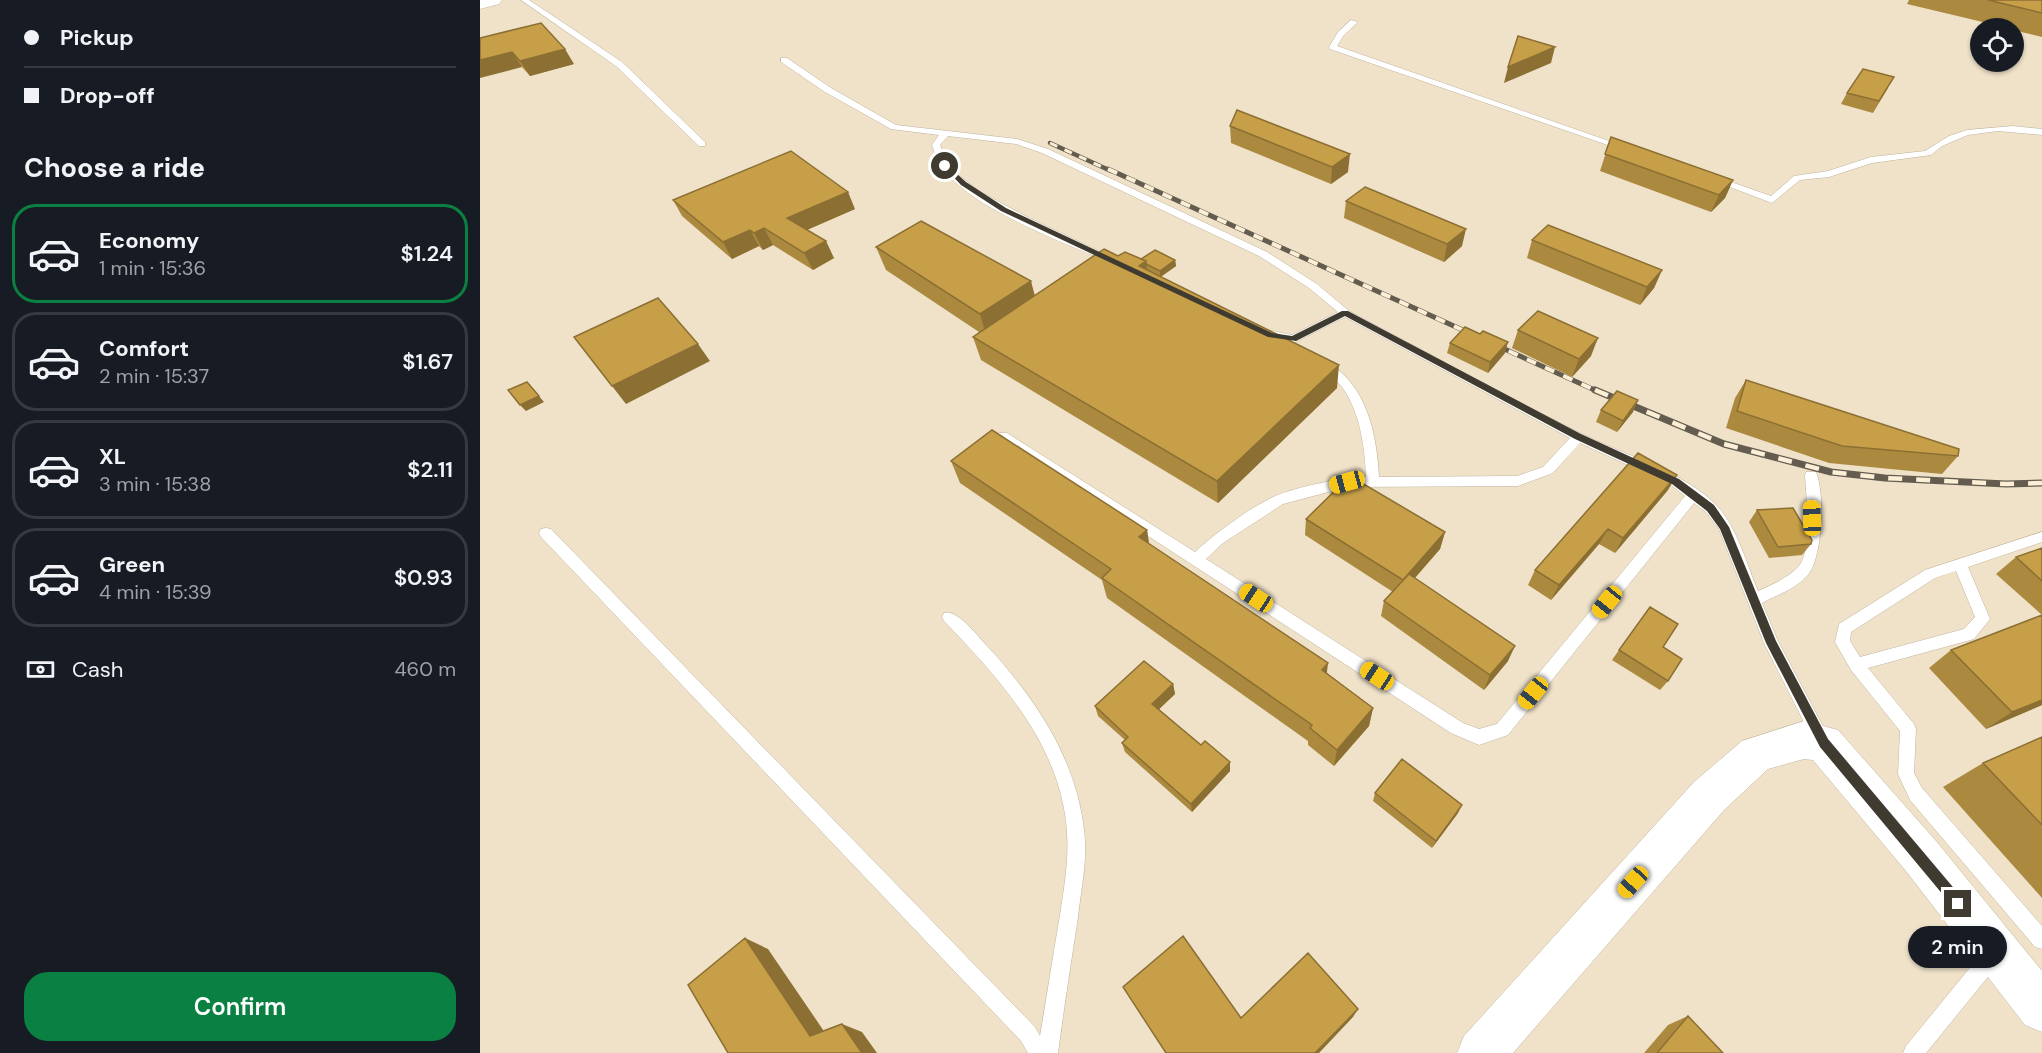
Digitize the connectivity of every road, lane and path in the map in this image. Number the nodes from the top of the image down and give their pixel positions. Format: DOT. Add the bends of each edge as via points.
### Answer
graph roads {
  1 [pos="493,0"];
  2 [pos="524,0"];
  3 [pos="480,4"];
  4 [pos="1354,22"];
  5 [pos="784,60"];
  6 [pos="2042,132"];
  7 [pos="945,135"];
  8 [pos="702,144"];
  9 [pos="1640,153"];
  10 [pos="1706,177"];
  11 [pos="1113,264"];
  12 [pos="1345,313"];
  13 [pos="1254,327"];
  14 [pos="1302,346"];
  15 [pos="1003,436"];
  16 [pos="1578,437"];
  17 [pos="1811,476"];
  18 [pos="1373,482"];
  19 [pos="1695,494"];
  20 [pos="546,533"];
  21 [pos="2042,537"];
  22 [pos="1196,560"];
  23 [pos="1960,564"];
  24 [pos="1755,600"];
  25 [pos="949,617"];
  26 [pos="1856,665"];
  27 [pos="1824,743"];
  28 [pos="2042,940"];
  29 [pos="1996,951"];
  30 [pos="2042,1008"];
  31 [pos="1039,1053"];
  32 [pos="1048,1053"];
  33 [pos="1481,1053"];
  34 [pos="1914,1053"];
  1 -- 3 [label="street"];
  2 -- 8 [label="lane" via="619,64"];
  4 -- 9 [label="lane" via="1333,47"];
  5 -- 7 [label="lane" via="885,123"];
  6 -- 10 [label="lane" via="2000,129 1959,134 1928,153 1871,160 1829,174 1797,178 1772,200"];
  7 -- 11 [label="lane" via="936,145 945,166 963,184"];
  7 -- 12 [label="lane" via="1017,142 1045,151 1263,254 1313,286"];
  12 -- 14 [label="lane"];
  12 -- 16 [label="lane"];
  13 -- 14 [label="lane"];
  14 -- 18 [label="lane" via="1346,383 1359,409 1372,459"];
  15 -- 22 [label="lane"];
  16 -- 18 [label="lane" via="1548,470 1518,481"];
  16 -- 19 [label="lane"];
  17 -- 24 [label="lane" via="1813,539 1808,566"];
  18 -- 22 [label="lane" via="1347,482 1278,500 1218,539"];
  19 -- 22 [label="lane" via="1502,730 1479,737 1457,728"];
  19 -- 24 [label="lane" via="1725,527"];
  20 -- 31 [label="lane" via="1028,1034"];
  21 -- 23 [label="lane"];
  23 -- 26 [label="lane" via="1930,574 1844,629 1842,642"];
  23 -- 26 [label="lane" via="1983,619 1969,634"];
  24 -- 27 [label="lane" via="1771,643"];
  25 -- 32 [label="lane" via="1003,674 1041,725 1069,793 1076,832 1074,876"];
  26 -- 28 [label="lane" via="1908,729 1906,774 1916,794"];
  27 -- 29 [label="street"];
  27 -- 33 [label="street" via="1804,740 1756,754 1709,796"];
  29 -- 30 [label="street"];
  29 -- 34 [label="lane"];
}
